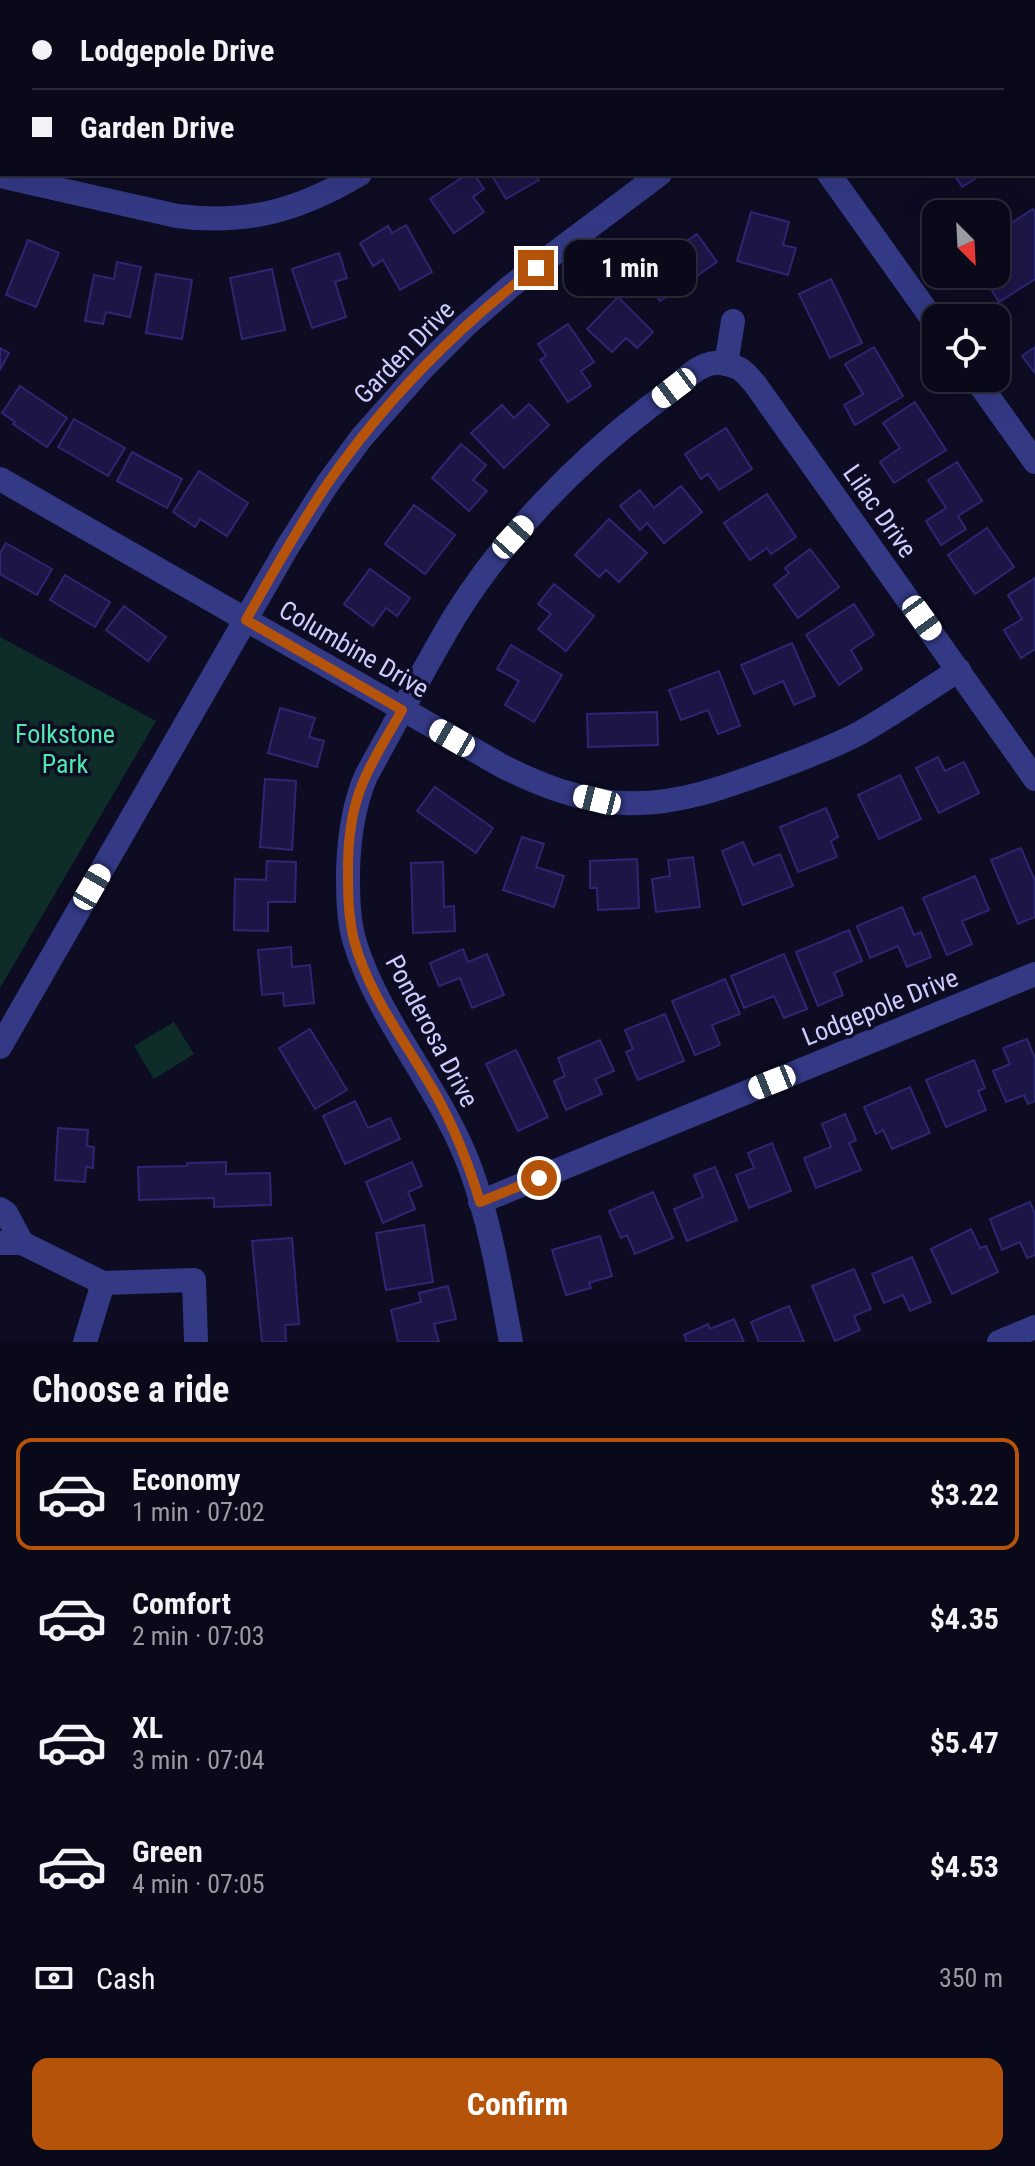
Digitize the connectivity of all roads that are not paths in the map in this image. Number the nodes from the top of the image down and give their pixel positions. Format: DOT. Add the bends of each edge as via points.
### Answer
graph roads {
  1 [pos="0,176"];
  2 [pos="357,176"];
  3 [pos="657,176"];
  4 [pos="830,176"];
  5 [pos="922,304"];
  6 [pos="733,321"];
  7 [pos="726,364"];
  8 [pos="985,392"];
  9 [pos="1035,462"];
  10 [pos="0,479"];
  11 [pos="246,620"];
  12 [pos="959,670"];
  13 [pos="402,710"];
  14 [pos="1035,779"];
  15 [pos="1035,974"];
  16 [pos="0,1047"];
  17 [pos="480,1202"];
  18 [pos="0,1209"];
  19 [pos="11,1243"];
  20 [pos="103,1283"];
  21 [pos="1035,1327"];
  22 [pos="85,1342"];
  23 [pos="196,1342"];
  24 [pos="511,1342"];
  25 [pos="999,1342"];
  1 -- 2 [label="street" via="177,216 223,219 256,217 300,204"];
  3 -- 11 [label="street, Garden Drive" via="511,286 423,368 328,483"];
  4 -- 5 [label="street"];
  6 -- 7 [label="street"];
  7 -- 12 [label="street, Lilac Drive" via="755,384"];
  7 -- 13 [label="street, Ponderosa Drive" via="712,363 690,372 560,485 475,587"];
  8 -- 9 [label="street"];
  10 -- 11 [label="street, Columbine Drive"];
  11 -- 13 [label="street, Columbine Drive"];
  11 -- 16 [label="street, Garden Drive"];
  12 -- 13 [label="street, Columbine Drive" via="858,734 818,752 693,796 652,802 597,800 543,786"];
  12 -- 14 [label="street, Lilac Drive"];
  13 -- 17 [label="street, Ponderosa Drive" via="366,776 352,819 349,912 377,998 438,1098 471,1169"];
  15 -- 17 [label="street, Lodgepole Drive"];
  17 -- 24 [label="street, Ponderosa Drive"];
  18 -- 19 [label="street" via="6,1213"];
  19 -- 20 [label="street"];
  20 -- 22 [label="street"];
  20 -- 23 [label="street" via="194,1280"];
  21 -- 25 [label="street"];
}
